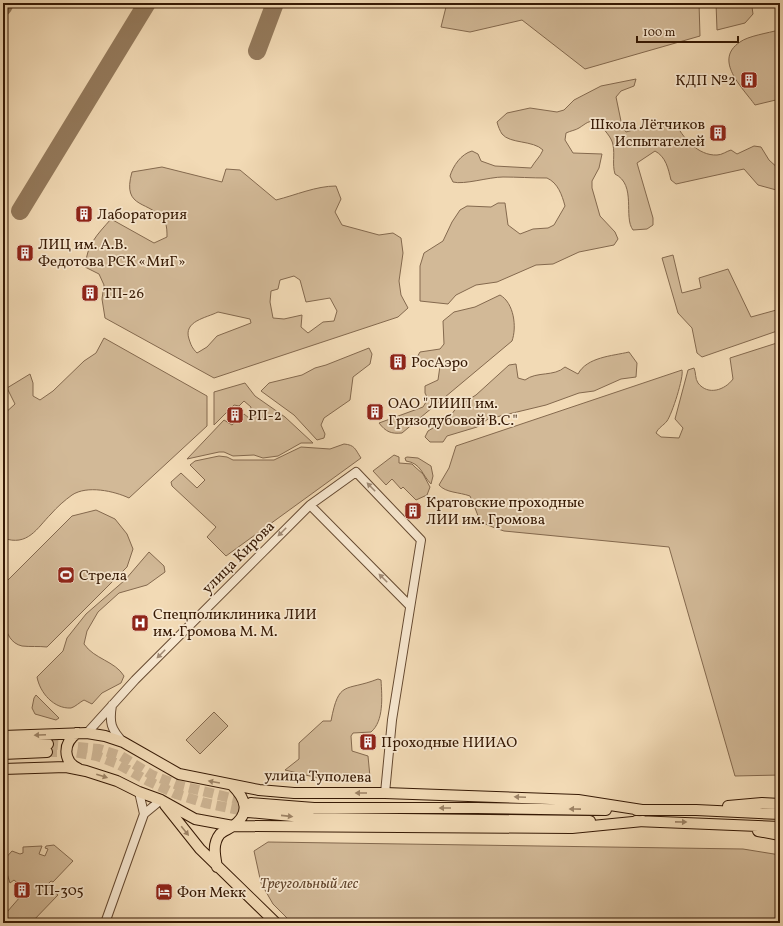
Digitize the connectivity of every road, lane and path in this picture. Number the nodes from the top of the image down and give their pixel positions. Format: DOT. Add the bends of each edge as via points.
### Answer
graph roads {
  1 [pos="310,505"];
  2 [pos="410,606"];
  3 [pos="112,704"];
  4 [pos="82,733"];
  5 [pos="3,736"];
  6 [pos="123,742"];
  7 [pos="3,746"];
  8 [pos="3,754"];
  9 [pos="3,769"];
  10 [pos="86,771"];
  11 [pos="232,785"];
  12 [pos="136,790"];
  13 [pos="385,793"];
  14 [pos="161,800"];
  15 [pos="780,804"];
  16 [pos="642,810"];
  17 [pos="696,810"];
  18 [pos="144,814"];
  19 [pos="780,814"];
  20 [pos="643,821"];
  21 [pos="719,823"];
  22 [pos="233,826"];
  23 [pos="780,827"];
  24 [pos="780,835"];
  25 [pos="217,867"];
  26 [pos="105,923"];
  27 [pos="276,923"];
  2 -- 1 [label="street, one-way"];
  2 -- 1 [label="street, улица Кирова, one-way" via="422,540 386,502 356,472"];
  1 -- 3 [label="street, улица Кирова, one-way"];
  2 -- 13 [label="street" via="392,720"];
  3 -- 4 [label="street, улица Кирова"];
  3 -- 6 [label="street" via="110,720 114,732"];
  4 -- 5 [label="main road, улица Туполева, one-way"];
  4 -- 6 [label="main road, улица Туполева"];
  4 -- 10 [label="main road" via="70,738 66,754 74,766"];
  11 -- 6 [label="main road, улица Туполева, one-way" via="189,778"];
  7 -- 8 [label="main road" via="48,748"];
  9 -- 10 [label="main road" via="66,767"];
  10 -- 12 [label="main road, улица Туполева, one-way"];
  13 -- 11 [label="main road, улица Туполева, one-way" via="294,793"];
  11 -- 22 [label="main road" via="240,793 245,806 241,820"];
  12 -- 14 [label="main road, улица Туполева"];
  12 -- 18 [label="street"];
  16 -- 13 [label="main road, улица Туполева, one-way" via="578,800"];
  14 -- 18 [label="street"];
  14 -- 22 [label="main road, улица Туполева" via="195,819"];
  14 -- 25 [label="main road, one-way"];
  15 -- 17 [label="main road, улица Туполева" via="762,803"];
  16 -- 17 [label="main road, улица Туполева"];
  16 -- 20 [label="main road, улица Туполева, one-way" via="249,807 313,818"];
  17 -- 19 [label="main road, улица Туполева"];
  18 -- 26 [label="street"];
  20 -- 21 [label="main road, улица Туполева, one-way"];
  20 -- 22 [label="main road, улица Туполева" via="572,828"];
  21 -- 23 [label="main road, улица Туполева"];
  21 -- 24 [label="main road, улица Туполева"];
  22 -- 25 [label="main road" via="220,834 216,843 214,851"];
  25 -- 27 [label="main road"];
}
